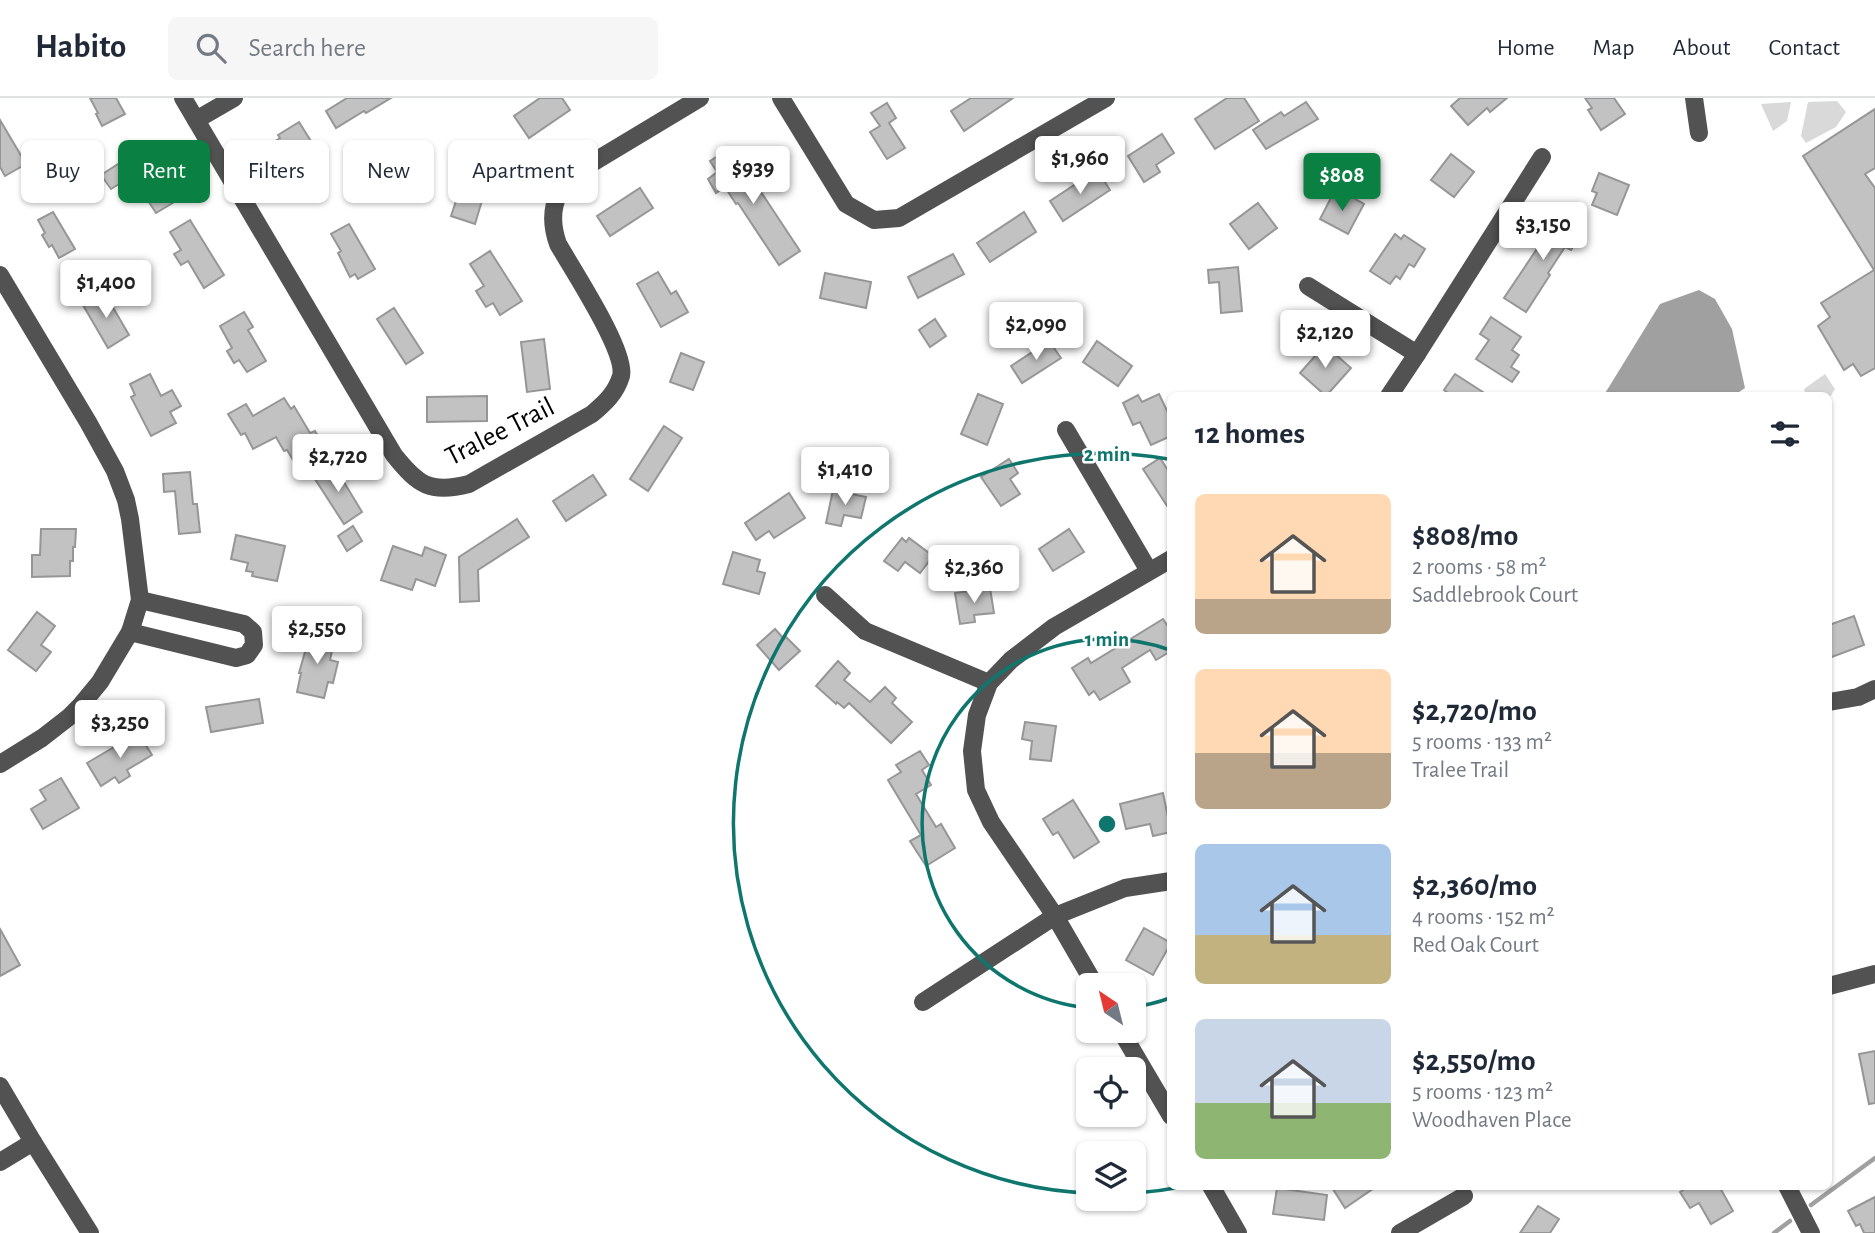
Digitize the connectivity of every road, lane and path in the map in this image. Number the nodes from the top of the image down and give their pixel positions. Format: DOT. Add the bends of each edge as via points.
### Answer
graph roads {
  1 [pos="183,98"];
  2 [pos="234,98"];
  3 [pos="700,98"];
  4 [pos="781,98"];
  5 [pos="1105,98"];
  6 [pos="1693,98"];
  7 [pos="196,120"];
  8 [pos="1699,133"];
  9 [pos="1542,157"];
  10 [pos="0,275"];
  11 [pos="1308,286"];
  12 [pos="1417,354"];
  13 [pos="1392,392"];
  14 [pos="1066,430"];
  15 [pos="1167,561"];
  16 [pos="1149,571"];
  17 [pos="825,595"];
  18 [pos="140,600"];
  19 [pos="130,632"];
  20 [pos="989,683"];
  21 [pos="1875,689"];
  22 [pos="1832,701"];
  23 [pos="0,764"];
  24 [pos="1167,882"];
  25 [pos="1055,916"];
  26 [pos="1088,973"];
  27 [pos="1875,974"];
  28 [pos="1832,985"];
  29 [pos="923,1002"];
  30 [pos="1128,1043"];
  31 [pos="0,1086"];
  32 [pos="1167,1109"];
  33 [pos="33,1142"];
  34 [pos="0,1162"];
  35 [pos="1214,1190"];
  36 [pos="1789,1190"];
  37 [pos="1464,1196"];
  38 [pos="90,1233"];
  39 [pos="1238,1233"];
  40 [pos="1400,1233"];
  41 [pos="1811,1233"];
  1 -- 7 [label="street, Tralee Trail"];
  2 -- 7 [label="street"];
  3 -- 7 [label="street, Tralee Trail" via="577,172 556,197 553,232 619,357 621,374 608,401 469,484 450,489 428,487 408,473 394,455"];
  4 -- 5 [label="street" via="846,204 874,220 899,218"];
  6 -- 8 [label="street"];
  9 -- 12 [label="street"];
  10 -- 18 [label="street" via="116,471 130,519"];
  11 -- 12 [label="street"];
  12 -- 13 [label="street"];
  14 -- 16 [label="street"];
  15 -- 16 [label="street"];
  16 -- 20 [label="street" via="1054,627"];
  17 -- 20 [label="street" via="865,631"];
  18 -- 19 [label="street"];
  18 -- 19 [label="street" via="244,624 253,632 254,645 247,655 236,658"];
  19 -- 23 [label="street" via="100,682 75,711"];
  20 -- 25 [label="street" via="977,715 972,751 976,790 991,822"];
  21 -- 22 [label="street"];
  24 -- 25 [label="street" via="1125,888"];
  25 -- 26 [label="street"];
  25 -- 29 [label="street"];
  27 -- 28 [label="street"];
  30 -- 32 [label="street"];
  31 -- 33 [label="street"];
  33 -- 34 [label="street"];
  33 -- 38 [label="street"];
  35 -- 39 [label="street"];
  36 -- 41 [label="street"];
  37 -- 40 [label="street"];
}
